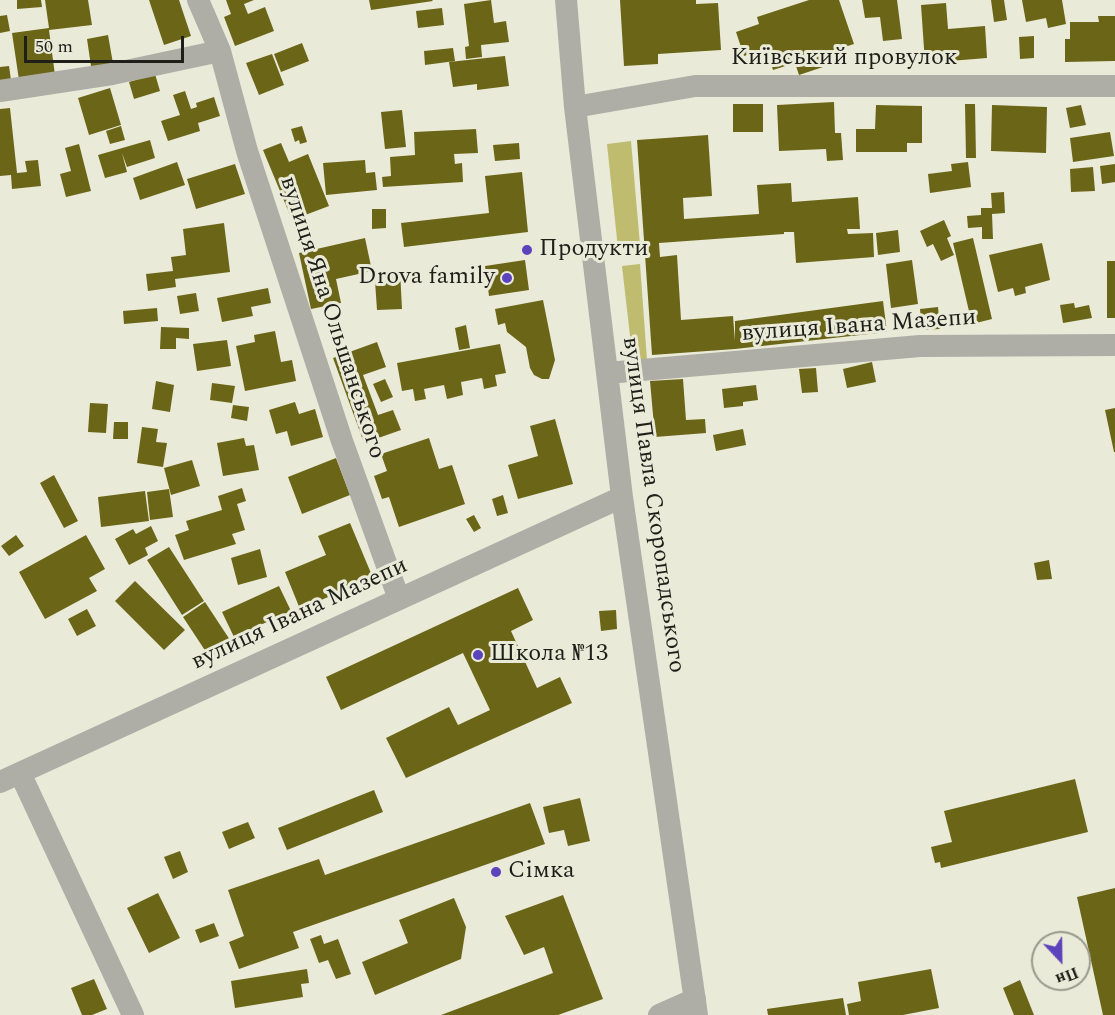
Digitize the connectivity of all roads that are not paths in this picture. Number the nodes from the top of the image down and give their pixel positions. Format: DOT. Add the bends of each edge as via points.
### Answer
graph roads {
  1 [pos="198,0"];
  2 [pos="566,0"];
  3 [pos="220,51"];
  4 [pos="1115,86"];
  5 [pos="0,91"];
  6 [pos="575,107"];
  7 [pos="1115,345"];
  8 [pos="607,373"];
  9 [pos="622,497"];
  10 [pos="399,599"];
  11 [pos="10,778"];
  12 [pos="696,1007"];
  13 [pos="133,1015"];
  14 [pos="659,1015"];
  1 -- 3 [label="street, вулиця Яна Ольшанського"];
  2 -- 6 [label="street, вулиця Павла Скоропадського"];
  3 -- 5 [label="street" via="112,74"];
  3 -- 10 [label="street, вулиця Яна Ольшанського" via="247,151 342,441"];
  4 -- 6 [label="street, Київський провулок" via="695,86"];
  6 -- 8 [label="street, вулиця Павла Скоропадського"];
  7 -- 8 [label="street, вулиця Івана Мазепи" via="920,346"];
  8 -- 9 [label="street, вулиця Павла Скоропадського"];
  9 -- 10 [label="street, вулиця Івана Мазепи"];
  9 -- 12 [label="street, вулиця Павла Скоропадського"];
  10 -- 11 [label="street, вулиця Івана Мазепи"];
  11 -- 13 [label="street"];
  12 -- 14 [label="street"];
}
